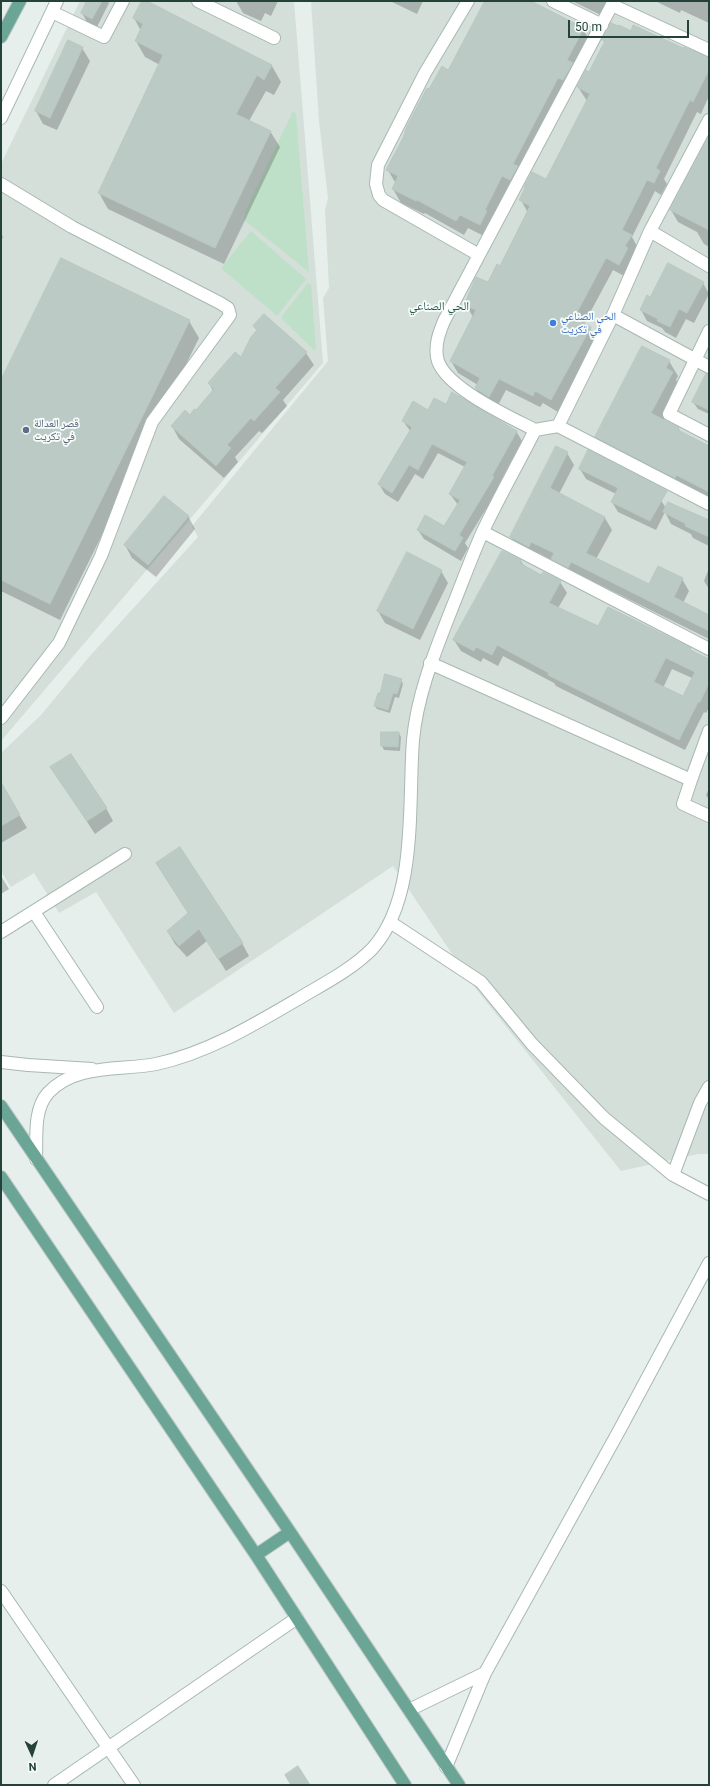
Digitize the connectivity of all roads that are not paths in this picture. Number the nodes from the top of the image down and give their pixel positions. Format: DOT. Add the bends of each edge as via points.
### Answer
graph roads {
  1 [pos="20,1"];
  2 [pos="123,1"];
  3 [pos="468,1"];
  4 [pos="553,1"];
  5 [pos="201,2"];
  6 [pos="613,3"];
  7 [pos="55,6"];
  8 [pos="602,25"];
  9 [pos="1,37"];
  10 [pos="274,38"];
  11 [pos="709,50"];
  12 [pos="1,118"];
  13 [pos="709,120"];
  14 [pos="1,184"];
  15 [pos="650,231"];
  16 [pos="479,255"];
  17 [pos="709,266"];
  18 [pos="613,315"];
  19 [pos="709,332"];
  20 [pos="696,360"];
  21 [pos="709,366"];
  22 [pos="558,426"];
  23 [pos="535,430"];
  24 [pos="709,435"];
  25 [pos="709,504"];
  26 [pos="483,532"];
  27 [pos="709,649"];
  28 [pos="430,663"];
  29 [pos="1,718"];
  30 [pos="709,731"];
  31 [pos="691,780"];
  32 [pos="709,816"];
  33 [pos="125,854"];
  34 [pos="34,912"];
  35 [pos="390,922"];
  36 [pos="1,932"];
  37 [pos="97,1007"];
  38 [pos="1,1062"];
  39 [pos="97,1069"];
  40 [pos="709,1087"];
  41 [pos="1,1106"];
  42 [pos="36,1159"];
  43 [pos="673,1175"];
  44 [pos="3,1181"];
  45 [pos="709,1194"];
  46 [pos="709,1263"];
  47 [pos="290,1532"];
  48 [pos="256,1555"];
  49 [pos="1,1591"];
  50 [pos="297,1618"];
  51 [pos="485,1673"];
  52 [pos="409,1710"];
  53 [pos="108,1748"];
  54 [pos="446,1767"];
  55 [pos="54,1785"];
  56 [pos="134,1785"];
  57 [pos="405,1785"];
  58 [pos="458,1785"];
  1 -- 9 [label="main road"];
  2 -- 7 [label="street" via="104,37"];
  3 -- 16 [label="street" via="425,73 378,165 376,184 383,200"];
  4 -- 8 [label="street"];
  5 -- 10 [label="street"];
  6 -- 8 [label="street"];
  6 -- 11 [label="street"];
  7 -- 12 [label="street"];
  8 -- 16 [label="street"];
  13 -- 15 [label="street"];
  14 -- 29 [label="street" via="72,227 220,302 228,308 230,315 152,422 101,556 59,643"];
  15 -- 17 [label="street"];
  15 -- 18 [label="street"];
  16 -- 23 [label="street" via="437,338 437,358 442,370 453,383"];
  18 -- 20 [label="street"];
  18 -- 22 [label="street"];
  19 -- 20 [label="street"];
  20 -- 21 [label="street"];
  20 -- 24 [label="street" via="669,414"];
  22 -- 23 [label="street"];
  22 -- 25 [label="street"];
  23 -- 26 [label="street"];
  26 -- 27 [label="street"];
  26 -- 28 [label="street"];
  28 -- 31 [label="street"];
  28 -- 35 [label="street" via="415,718 406,874"];
  30 -- 31 [label="street"];
  31 -- 32 [label="street" via="683,804"];
  33 -- 34 [label="street"];
  34 -- 36 [label="street"];
  34 -- 37 [label="street"];
  35 -- 39 [label="street" via="372,948 344,972 222,1040 155,1064"];
  35 -- 43 [label="street" via="481,982 532,1044 604,1118"];
  38 -- 39 [label="street" via="28,1066"];
  39 -- 42 [label="street" via="58,1085 43,1100 37,1120"];
  40 -- 43 [label="street" via="700,1103"];
  41 -- 42 [label="main road"];
  42 -- 47 [label="main road"];
  43 -- 45 [label="street"];
  44 -- 48 [label="main road"];
  46 -- 51 [label="street"];
  47 -- 48 [label="main road"];
  47 -- 52 [label="main road"];
  48 -- 50 [label="main road"];
  49 -- 53 [label="street"];
  50 -- 53 [label="street"];
  50 -- 57 [label="main road"];
  51 -- 52 [label="street"];
  51 -- 54 [label="street"];
  52 -- 54 [label="main road"];
  53 -- 55 [label="street"];
  53 -- 56 [label="street"];
  54 -- 58 [label="main road"];
}
